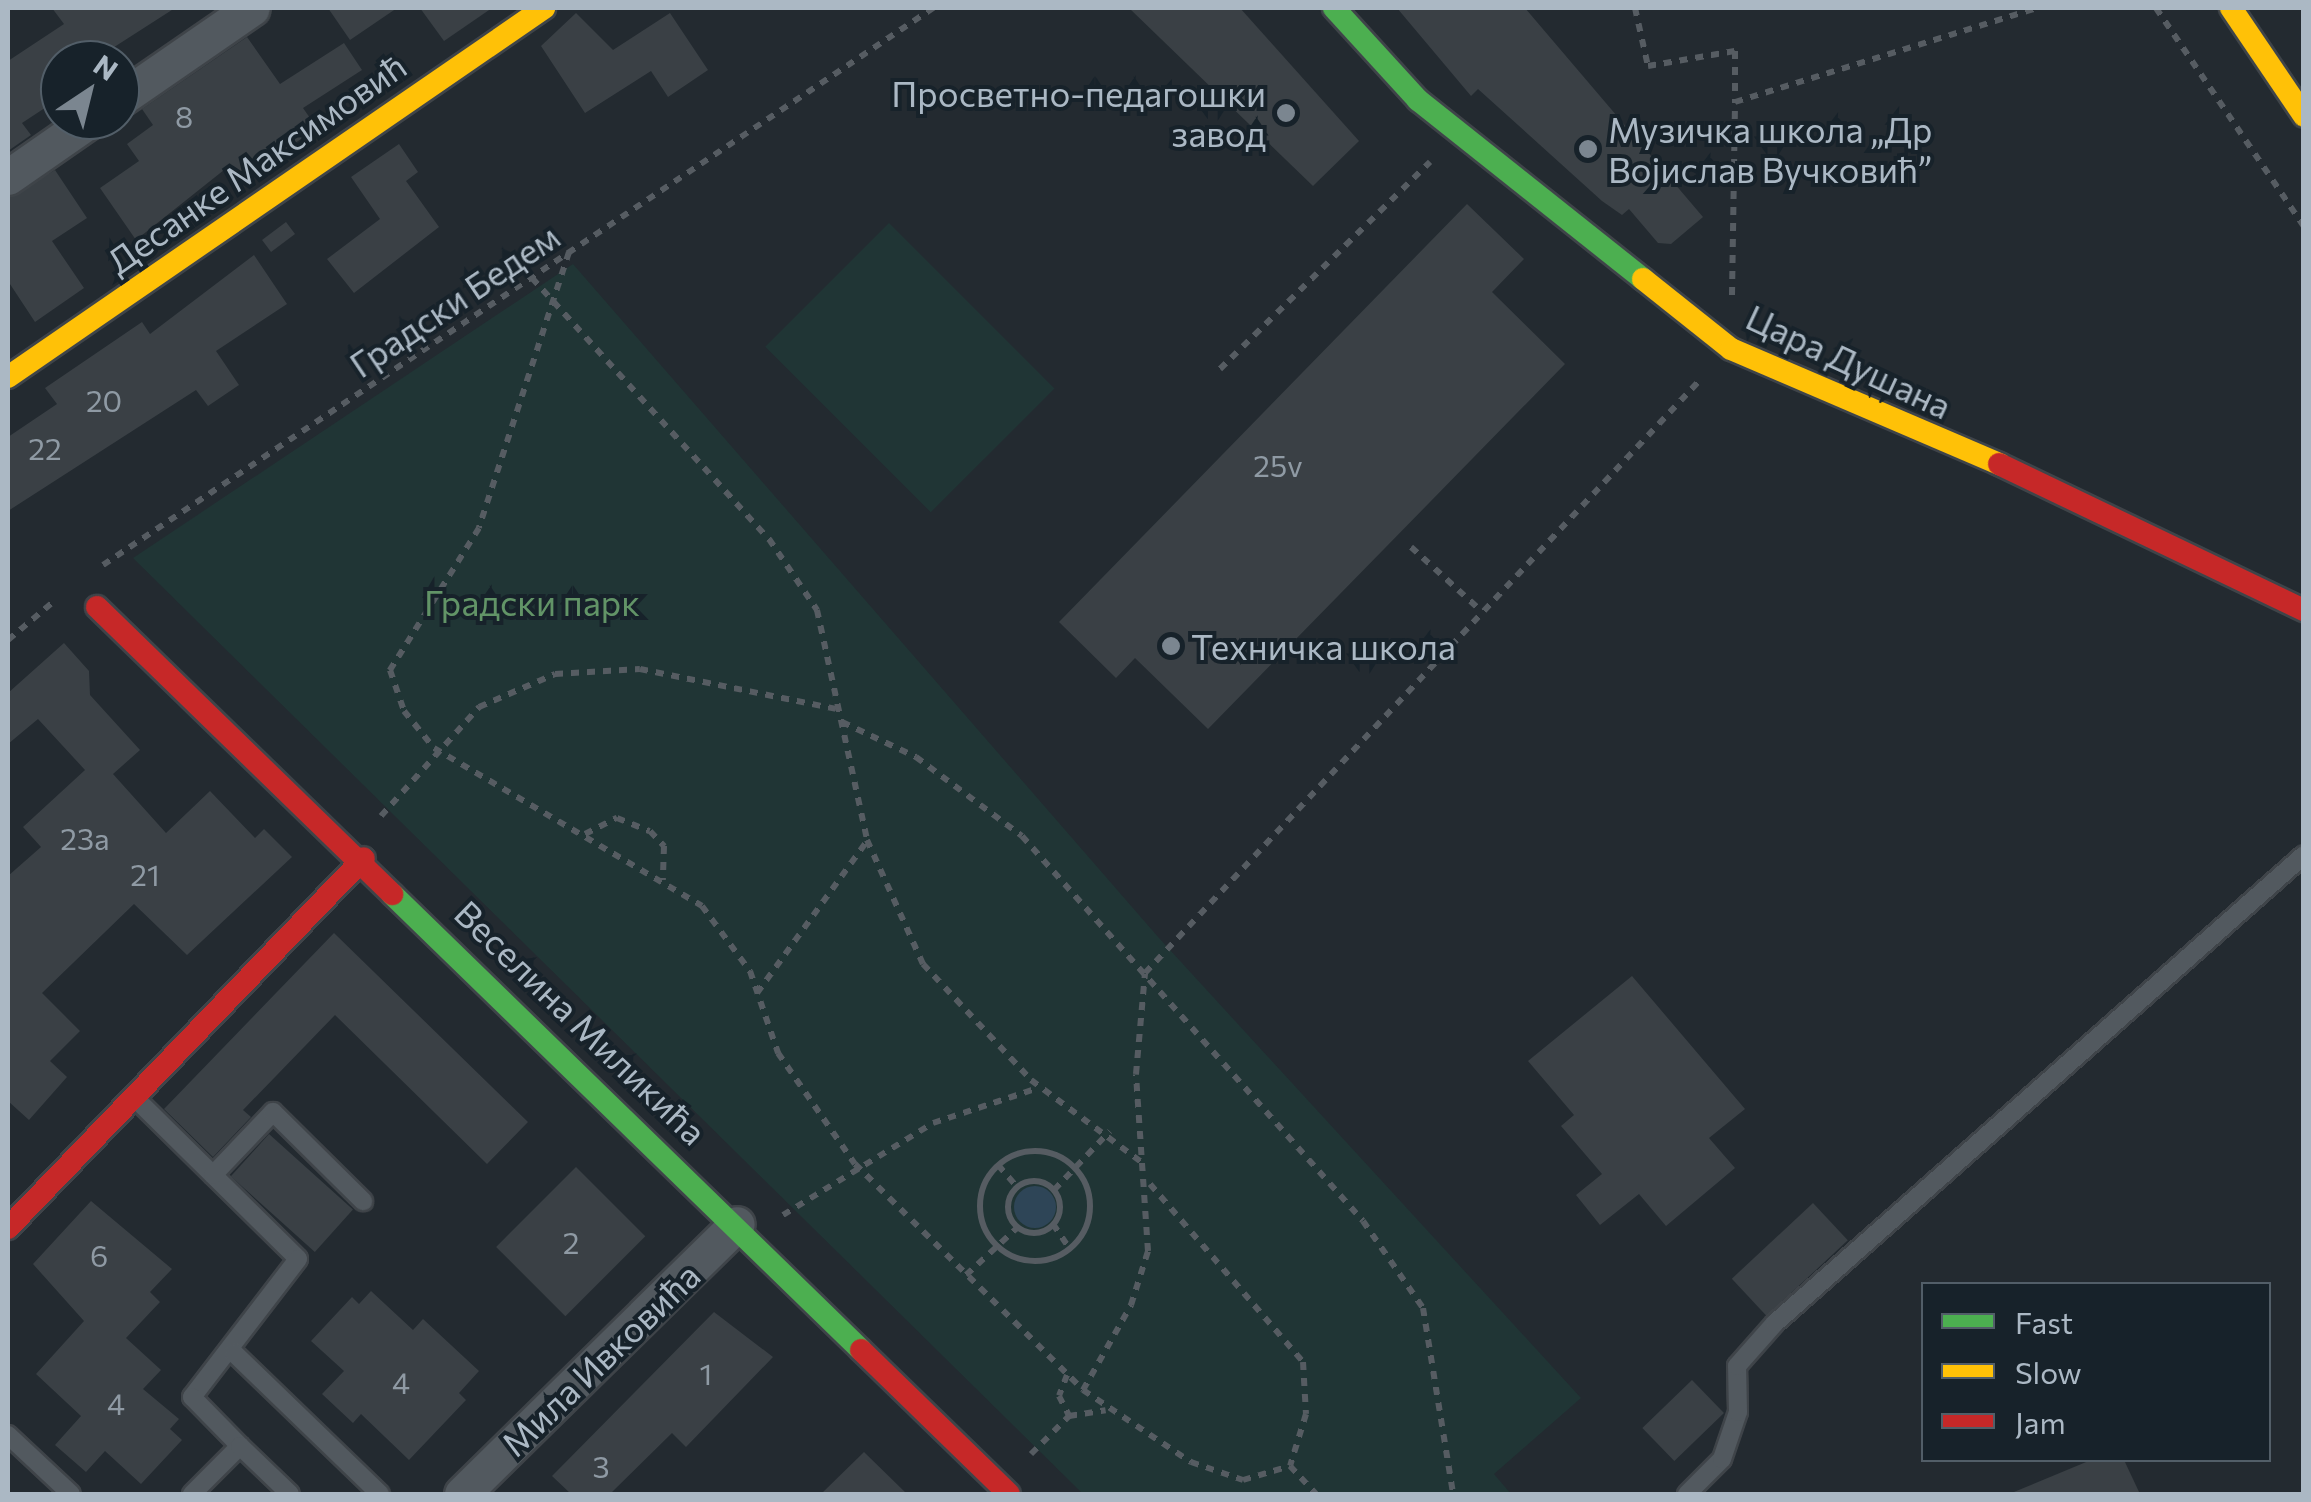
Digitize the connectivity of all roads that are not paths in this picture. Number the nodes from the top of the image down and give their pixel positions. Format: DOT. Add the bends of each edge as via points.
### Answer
graph roads {
  1 [pos="252,8"];
  2 [pos="544,8"];
  3 [pos="1334,8"];
  4 [pos="2231,8"];
  5 [pos="140,85"];
  6 [pos="2304,116"];
  7 [pos="61,140"];
  8 [pos="8,177"];
  9 [pos="8,377"];
  10 [pos="97,607"];
  11 [pos="2304,610"];
  12 [pos="2304,855"];
  13 [pos="364,858"];
  14 [pos="134,1096"];
  15 [pos="213,1175"];
  16 [pos="363,1201"];
  17 [pos="738,1224"];
  18 [pos="8,1228"];
  19 [pos="234,1353"];
  20 [pos="8,1436"];
  21 [pos="240,1446"];
  22 [pos="71,1494"];
  23 [pos="192,1494"];
  24 [pos="290,1494"];
  25 [pos="380,1494"];
  26 [pos="462,1494"];
  27 [pos="1009,1494"];
  28 [pos="1687,1494"];
  1 -- 5 [label="street"];
  2 -- 9 [label="street, Десанке Максимовић"];
  3 -- 11 [label="street, Цара Душана" via="1459,132 1731,349 2138,524"];
  4 -- 6 [label="street"];
  7 -- 8 [label="street"];
  10 -- 13 [label="street, Веселина Миликића"];
  12 -- 28 [label="lane" via="1775,1323 1737,1366 1738,1412 1722,1459"];
  13 -- 14 [label="street"];
  13 -- 17 [label="street, Веселина Миликића"];
  14 -- 15 [label="lane"];
  14 -- 18 [label="street"];
  15 -- 16 [label="lane" via="273,1112"];
  15 -- 19 [label="lane" via="298,1260"];
  17 -- 26 [label="street, Мила Ивковића"];
  17 -- 27 [label="street, Веселина Миликића"];
  19 -- 21 [label="lane" via="192,1397"];
  19 -- 25 [label="lane"];
  20 -- 22 [label="lane"];
  21 -- 23 [label="lane"];
  21 -- 24 [label="lane"];
}
